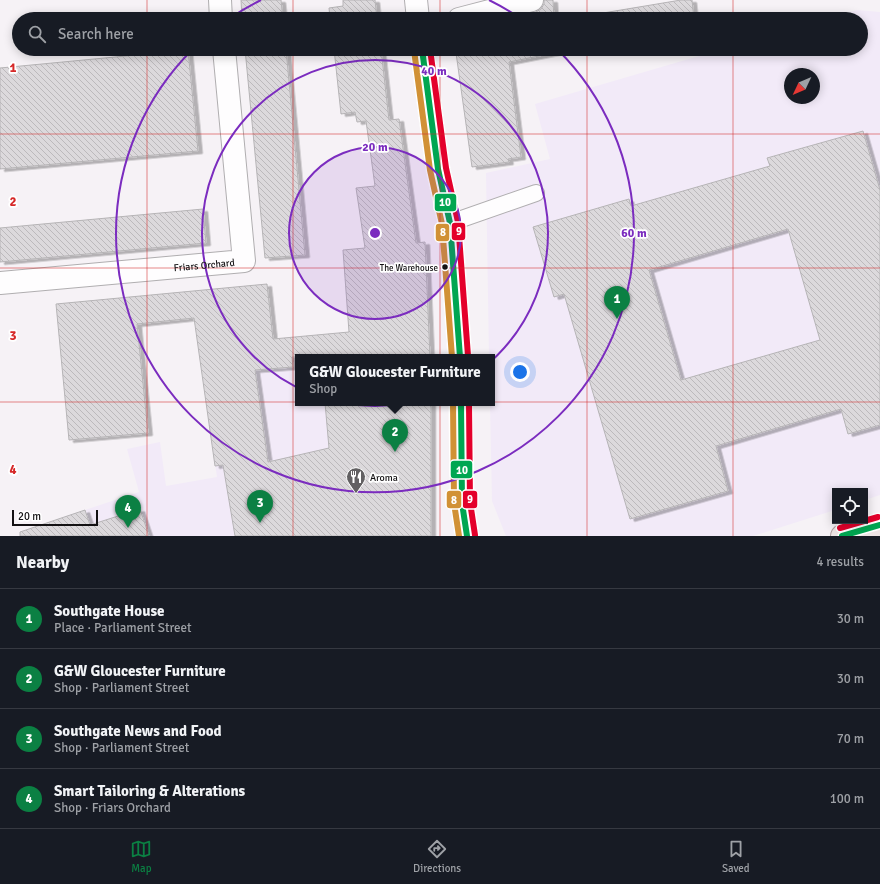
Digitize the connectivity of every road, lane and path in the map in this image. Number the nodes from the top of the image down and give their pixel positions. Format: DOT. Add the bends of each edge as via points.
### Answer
graph roads {
  1 [pos="220,0"];
  2 [pos="416,0"];
  3 [pos="532,0"];
  4 [pos="221,12"];
  5 [pos="417,12"];
  6 [pos="486,12"];
  7 [pos="225,56"];
  8 [pos="423,56"];
  9 [pos="536,193"];
  10 [pos="450,223"];
  11 [pos="0,283"];
  12 [pos="460,354"];
  13 [pos="460,406"];
  14 [pos="880,525"];
  15 [pos="467,536"];
  16 [pos="842,536"];
  1 -- 4 [label="street"];
  2 -- 5 [label="street"];
  3 -- 6 [label="street"];
  7 -- 11 [label="street, Friars Orchard" via="244,261"];
  8 -- 10 [label="street" via="438,169"];
  9 -- 10 [label="lane"];
  10 -- 12 [label="street"];
  13 -- 15 [label="street" via="462,503"];
  14 -- 16 [label="main road"];
}
